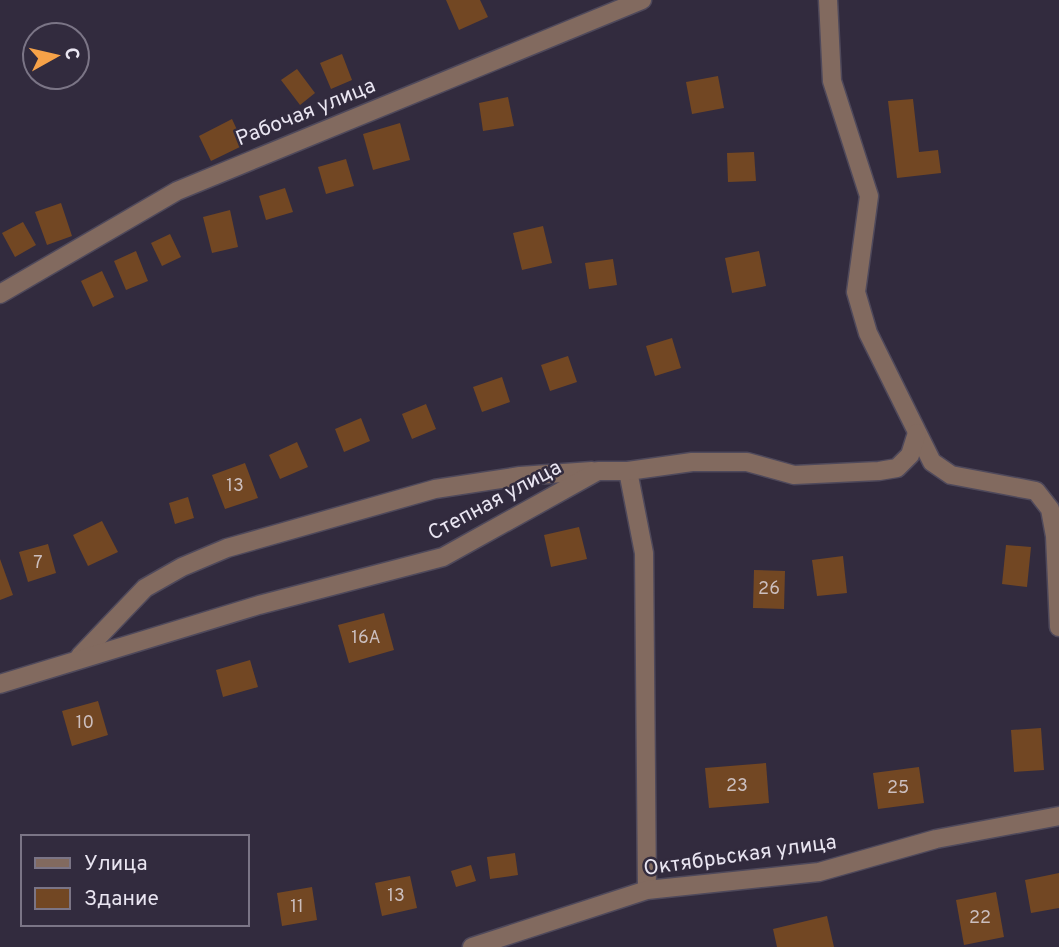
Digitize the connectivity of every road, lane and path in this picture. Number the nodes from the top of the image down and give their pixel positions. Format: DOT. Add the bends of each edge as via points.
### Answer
graph roads {
  1 [pos="642,0"];
  2 [pos="828,0"];
  3 [pos="0,294"];
  4 [pos="918,433"];
  5 [pos="598,471"];
  6 [pos="628,471"];
  7 [pos="1059,627"];
  8 [pos="78,659"];
  9 [pos="0,684"];
  10 [pos="1059,816"];
  11 [pos="647,890"];
  12 [pos="472,947"];
  1 -- 3 [label="street, Рабочая улица" via="177,191"];
  2 -- 4 [label="street" via="832,81 869,196 856,292 868,333"];
  4 -- 6 [label="street, Степная улица" via="910,455 897,468 879,471 794,475 747,461 692,462"];
  4 -- 7 [label="street" via="932,463 951,475 1036,491 1050,509"];
  5 -- 6 [label="street, Степная улица"];
  5 -- 8 [label="street, Степная улица" via="443,557"];
  5 -- 8 [label="street" via="520,476 435,489 228,548 145,588"];
  6 -- 11 [label="street" via="644,553"];
  8 -- 9 [label="street, Степная улица"];
  10 -- 11 [label="street, Октябрьская улица" via="936,839 819,872"];
  11 -- 12 [label="street, Октябрьская улица"];
}
